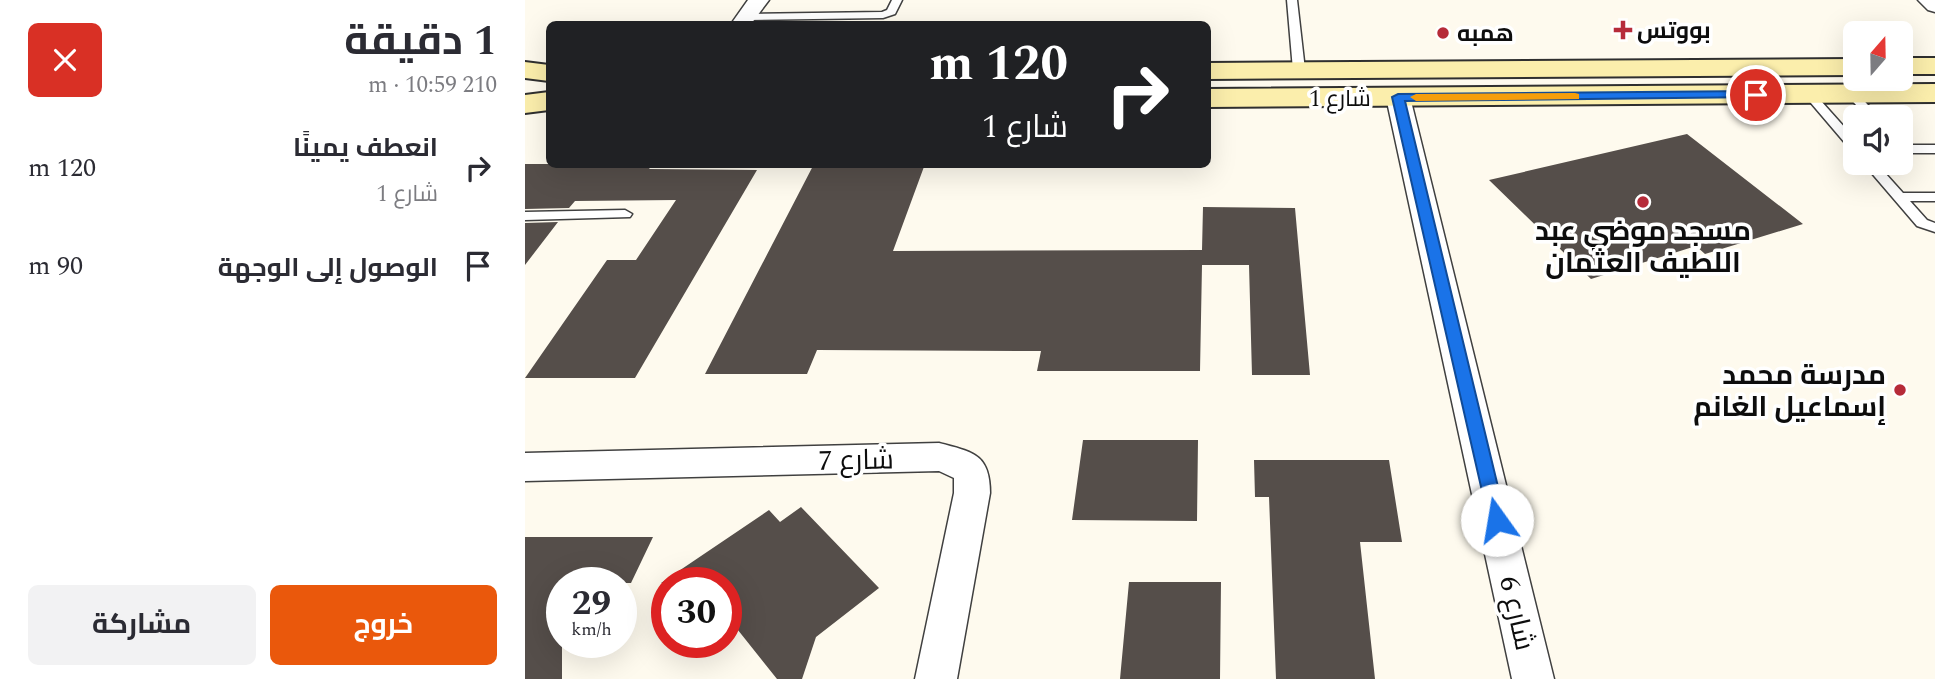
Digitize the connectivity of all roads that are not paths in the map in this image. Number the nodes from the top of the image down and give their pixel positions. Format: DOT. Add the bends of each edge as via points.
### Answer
graph roads {
  1 [pos="897,0"];
  2 [pos="1292,0"];
  3 [pos="1929,0"];
  4 [pos="1935,6"];
  5 [pos="749,14"];
  6 [pos="1913,66"];
  7 [pos="1935,66"];
  8 [pos="525,70"];
  9 [pos="1299,70"];
  10 [pos="1211,71"];
  11 [pos="546,72"];
  12 [pos="1843,80"];
  13 [pos="1843,83"];
  14 [pos="1913,90"];
  15 [pos="1935,93"];
  16 [pos="1809,94"];
  17 [pos="1398,97"];
  18 [pos="1211,98"];
  19 [pos="546,101"];
  20 [pos="525,104"];
  21 [pos="1843,133"];
  22 [pos="1913,149"];
  23 [pos="1935,149"];
  24 [pos="1880,175"];
  25 [pos="1899,197"];
  26 [pos="1935,197"];
  27 [pos="625,215"];
  28 [pos="525,216"];
  29 [pos="1935,228"];
  30 [pos="525,467"];
  31 [pos="936,679"];
  32 [pos="1534,679"];
  1 -- 5 [label="lane" via="891,12 883,15"];
  2 -- 9 [label="lane"];
  3 -- 4 [label="street"];
  6 -- 7 [label="street"];
  8 -- 11 [label="street"];
  9 -- 10 [label="street, شارع 1"];
  9 -- 12 [label="street, شارع 1"];
  13 -- 16 [label="street, شارع 1"];
  14 -- 15 [label="street, شارع 1"];
  16 -- 17 [label="street, شارع 1"];
  16 -- 21 [label="lane"];
  17 -- 18 [label="street, شارع 1"];
  17 -- 32 [label="street, شارع 6"];
  19 -- 20 [label="street"];
  22 -- 23 [label="lane"];
  24 -- 25 [label="lane"];
  25 -- 26 [label="lane"];
  25 -- 29 [label="lane" via="1923,223"];
  27 -- 28 [label="lane"];
  30 -- 31 [label="street, شارع 7" via="939,457 961,463 972,474 972,493"];
}
